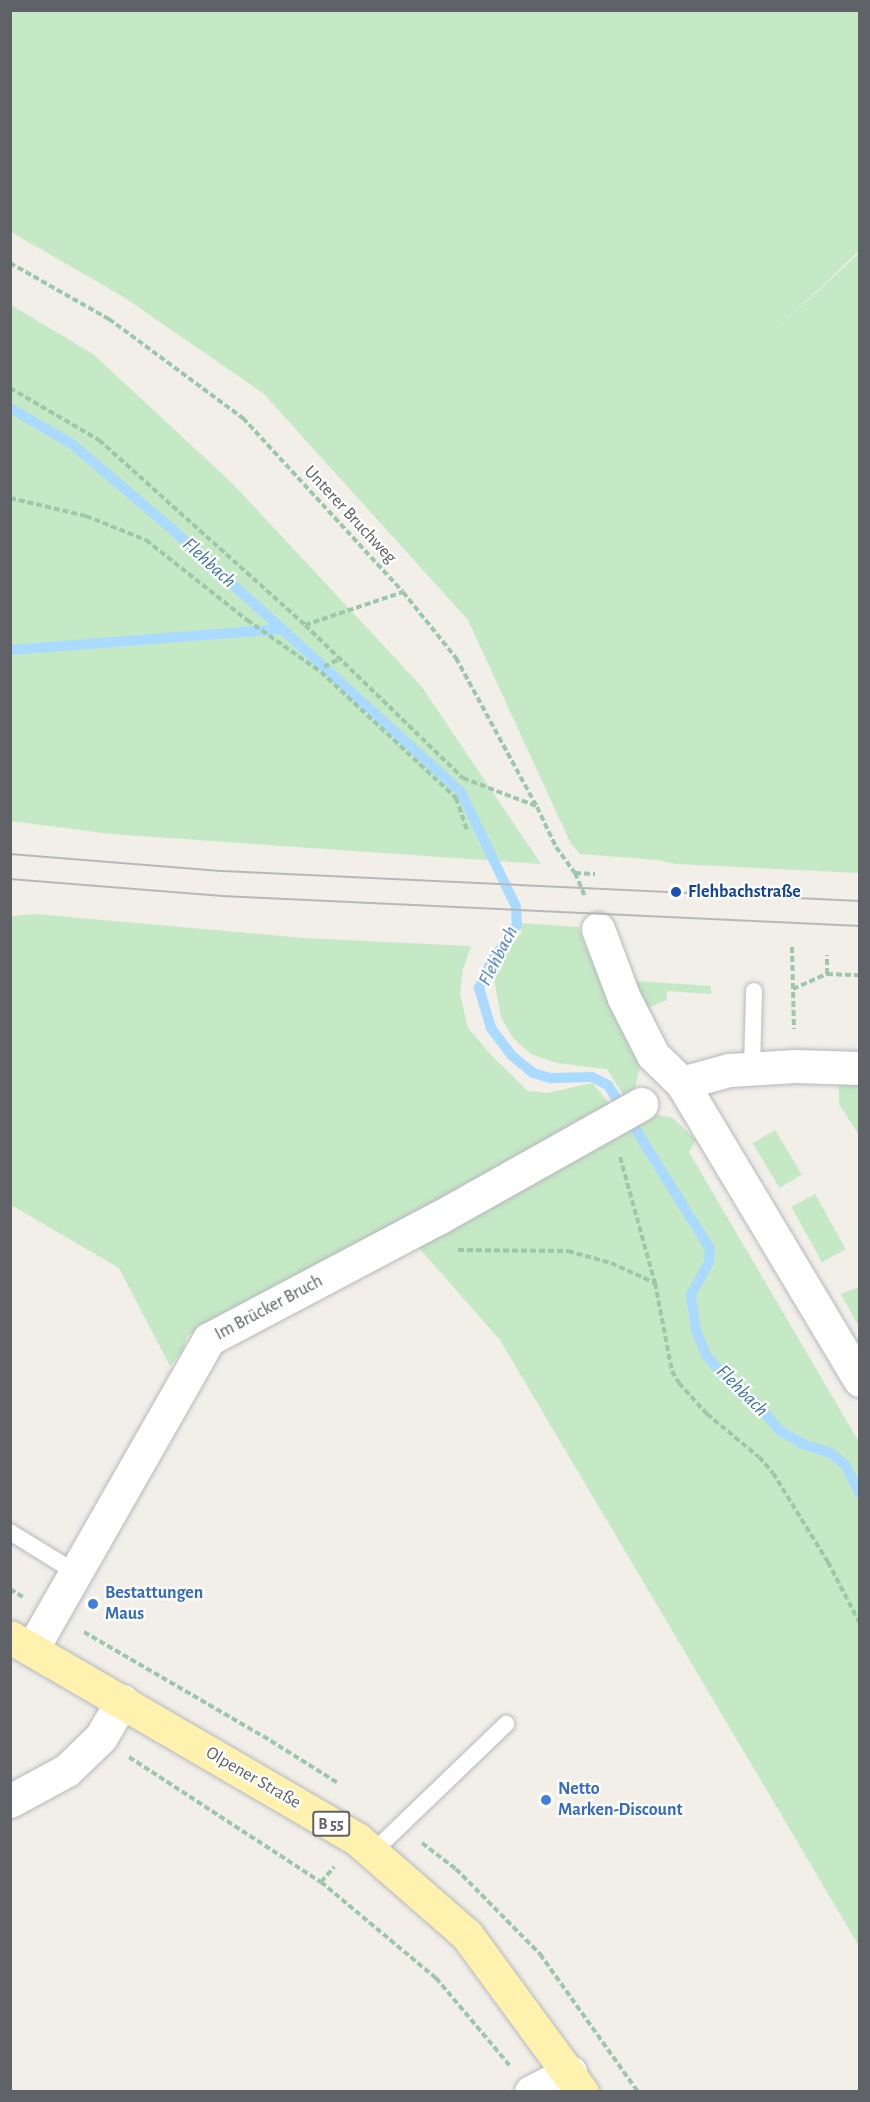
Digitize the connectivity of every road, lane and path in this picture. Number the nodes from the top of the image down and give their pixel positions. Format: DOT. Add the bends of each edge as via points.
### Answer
graph roads {
  1 [pos="10,263"];
  2 [pos="10,388"];
  3 [pos="10,498"];
  4 [pos="403,592"];
  5 [pos="305,625"];
  6 [pos="339,659"];
  7 [pos="324,667"];
  8 [pos="537,807"];
  9 [pos="468,832"];
  10 [pos="595,874"];
  11 [pos="598,929"];
  12 [pos="792,947"];
  13 [pos="827,955"];
  14 [pos="827,974"];
  15 [pos="860,975"];
  16 [pos="793,988"];
  17 [pos="754,991"];
  18 [pos="795,1066"];
  19 [pos="752,1068"];
  20 [pos="860,1068"];
  21 [pos="682,1083"];
  22 [pos="628,1111"];
  23 [pos="623,1166"];
  24 [pos="438,1218"];
  25 [pos="655,1283"];
  26 [pos="860,1380"];
  27 [pos="10,1533"];
  28 [pos="75,1572"];
  29 [pos="860,1624"];
  30 [pos="21,1643"];
  31 [pos="122,1701"];
  32 [pos="507,1725"];
  33 [pos="101,1737"];
  34 [pos="10,1801"];
  35 [pos="373,1852"];
  36 [pos="576,2082"];
  37 [pos="531,2091"];
  1 -- 4 [label="path, Unterer Bruchweg" via="109,319 243,418"];
  2 -- 5 [label="path" via="99,440"];
  3 -- 9 [label="path" via="86,516 146,540 247,620 321,672 456,798"];
  4 -- 5 [label="path"];
  4 -- 8 [label="path, Unterer Bruchweg" via="456,658"];
  5 -- 6 [label="path"];
  6 -- 7 [label="path"];
  6 -- 8 [label="path" via="463,778"];
  8 -- 10 [label="path, Unterer Bruchweg" via="556,847 575,873"];
  11 -- 21 [label="street" via="624,998 653,1055"];
  12 -- 16 [label="path"];
  13 -- 14 [label="path"];
  14 -- 15 [label="path"];
  14 -- 16 [label="path"];
  16 -- 18 [label="path"];
  17 -- 19 [label="lane"];
  18 -- 19 [label="street"];
  18 -- 20 [label="street"];
  19 -- 21 [label="street"];
  21 -- 26 [label="street"];
  22 -- 24 [label="street, Im Brücker Bruch"];
  23 -- 25 [label="path"];
  24 -- 25 [label="path" via="454,1250 568,1251 611,1263"];
  24 -- 28 [label="street, Im Brücker Bruch" via="209,1338"];
  25 -- 29 [label="path" via="668,1351 679,1383 707,1414 773,1473 828,1562"];
  27 -- 28 [label="lane"];
  28 -- 30 [label="street, Im Brücker Bruch"];
  30 -- 31 [label="main road, Olpener Straße / B 55"];
  31 -- 33 [label="street"];
  31 -- 35 [label="main road, Olpener Straße / B 55"];
  32 -- 35 [label="lane"];
  33 -- 34 [label="street" via="67,1770"];
  33 -- 37 [label="path" via="141,1767 321,1882 435,1978"];
  35 -- 36 [label="main road, Olpener Straße / B 55" via="467,1935"];
  36 -- 37 [label="street"];
}
